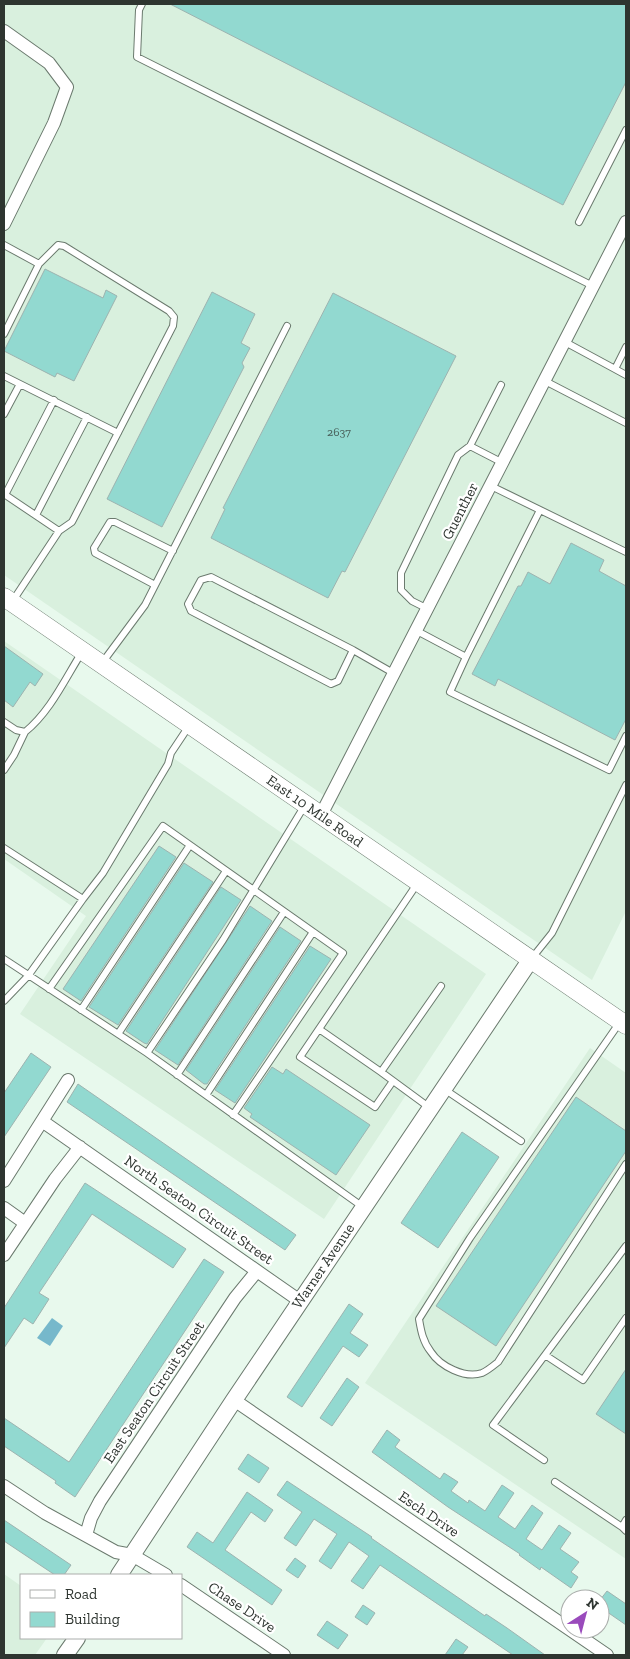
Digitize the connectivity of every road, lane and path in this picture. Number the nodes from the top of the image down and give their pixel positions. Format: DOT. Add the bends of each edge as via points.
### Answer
graph roads {
  1 [pos="142,4"];
  2 [pos="4,31"];
  3 [pos="626,130"];
  4 [pos="579,222"];
  5 [pos="626,222"];
  6 [pos="4,224"];
  7 [pos="4,245"];
  8 [pos="39,264"];
  9 [pos="593,286"];
  10 [pos="287,326"];
  11 [pos="4,334"];
  12 [pos="565,342"];
  13 [pos="626,347"];
  14 [pos="615,368"];
  15 [pos="626,375"];
  16 [pos="4,376"];
  17 [pos="545,381"];
  18 [pos="20,384"];
  19 [pos="501,385"];
  20 [pos="54,400"];
  21 [pos="4,414"];
  22 [pos="87,417"];
  23 [pos="626,423"];
  24 [pos="118,433"];
  25 [pos="470,446"];
  26 [pos="503,463"];
  27 [pos="490,486"];
  28 [pos="4,494"];
  29 [pos="540,510"];
  30 [pos="36,516"];
  31 [pos="59,531"];
  32 [pos="173,551"];
  33 [pos="626,552"];
  34 [pos="155,585"];
  35 [pos="8,600"];
  36 [pos="428,609"];
  37 [pos="417,631"];
  38 [pos="354,650"];
  39 [pos="82,651"];
  40 [pos="466,657"];
  41 [pos="102,664"];
  42 [pos="395,674"];
  43 [pos="4,722"];
  44 [pos="190,725"];
  45 [pos="25,732"];
  46 [pos="626,736"];
  47 [pos="4,770"];
  48 [pos="626,785"];
  49 [pos="305,804"];
  50 [pos="321,815"];
  51 [pos="190,845"];
  52 [pos="4,848"];
  53 [pos="226,872"];
  54 [pos="418,883"];
  55 [pos="253,891"];
  56 [pos="83,900"];
  57 [pos="284,912"];
  58 [pos="313,932"];
  59 [pos="4,959"];
  60 [pos="531,959"];
  61 [pos="28,976"];
  62 [pos="441,986"];
  63 [pos="49,990"];
  64 [pos="4,1001"];
  65 [pos="81,1010"];
  66 [pos="624,1023"];
  67 [pos="319,1029"];
  68 [pos="118,1034"];
  69 [pos="147,1053"];
  70 [pos="381,1072"];
  71 [pos="177,1075"];
  72 [pos="68,1080"];
  73 [pos="393,1081"];
  74 [pos="443,1088"];
  75 [pos="206,1095"];
  76 [pos="430,1108"];
  77 [pos="233,1115"];
  78 [pos="42,1121"];
  79 [pos="521,1141"];
  80 [pos="80,1147"];
  81 [pos="626,1164"];
  82 [pos="4,1181"];
  83 [pos="363,1207"];
  84 [pos="4,1208"];
  85 [pos="25,1223"];
  86 [pos="626,1246"];
  87 [pos="4,1255"];
  88 [pos="257,1271"];
  89 [pos="300,1301"];
  90 [pos="626,1318"];
  91 [pos="545,1356"];
  92 [pos="234,1400"];
  93 [pos="544,1460"];
  94 [pos="555,1482"];
  95 [pos="4,1486"];
  96 [pos="626,1520"];
  97 [pos="624,1529"];
  98 [pos="86,1535"];
  99 [pos="132,1555"];
  100 [pos="120,1574"];
  101 [pos="164,1574"];
  102 [pos="182,1586"];
  103 [pos="76,1639"];
  104 [pos="65,1655"];
  105 [pos="284,1655"];
  106 [pos="607,1655"];
  1 -- 9 [label="lane" via="137,57"];
  2 -- 6 [label="street" via="49,63 67,87 54,122"];
  3 -- 4 [label="lane"];
  5 -- 9 [label="street, Guenther"];
  7 -- 8 [label="lane"];
  8 -- 11 [label="lane"];
  8 -- 24 [label="lane" via="53,248 64,246 174,317"];
  9 -- 12 [label="street, Guenther"];
  10 -- 32 [label="lane"];
  12 -- 14 [label="lane"];
  12 -- 17 [label="street, Guenther"];
  13 -- 14 [label="lane"];
  14 -- 15 [label="lane"];
  16 -- 18 [label="lane"];
  17 -- 23 [label="lane"];
  17 -- 26 [label="street, Guenther"];
  18 -- 20 [label="lane"];
  18 -- 21 [label="lane"];
  19 -- 25 [label="lane"];
  20 -- 22 [label="lane"];
  20 -- 28 [label="lane"];
  22 -- 24 [label="lane"];
  22 -- 30 [label="lane"];
  24 -- 31 [label="lane" via="72,522"];
  25 -- 26 [label="lane"];
  25 -- 36 [label="lane" via="458,456 401,573 401,590 412,601"];
  26 -- 27 [label="street, Guenther"];
  27 -- 29 [label="lane"];
  27 -- 36 [label="street, Guenther"];
  28 -- 30 [label="lane"];
  29 -- 33 [label="lane"];
  29 -- 40 [label="lane"];
  30 -- 31 [label="lane"];
  31 -- 35 [label="lane"];
  32 -- 34 [label="lane"];
  32 -- 34 [label="lane" via="114,522 104,529 95,552"];
  34 -- 41 [label="lane" via="145,605"];
  35 -- 39 [label="main road, East 10 Mile Road"];
  36 -- 37 [label="street, Guenther"];
  37 -- 40 [label="lane"];
  37 -- 42 [label="street, Guenther"];
  38 -- 38 [label="lane" via="211,577 201,580 188,604 192,611 331,684 338,681"];
  38 -- 42 [label="lane"];
  39 -- 41 [label="main road, East 10 Mile Road"];
  39 -- 45 [label="lane" via="48,707"];
  40 -- 46 [label="lane" via="450,692 609,770"];
  41 -- 44 [label="main road, East 10 Mile Road"];
  42 -- 50 [label="street, Guenther"];
  43 -- 45 [label="lane"];
  44 -- 49 [label="main road, East 10 Mile Road"];
  44 -- 56 [label="lane" via="170,754 168,764 103,873"];
  45 -- 47 [label="lane"];
  48 -- 60 [label="lane" via="552,933"];
  49 -- 50 [label="main road, East 10 Mile Road"];
  49 -- 55 [label="lane"];
  50 -- 54 [label="main road, East 10 Mile Road"];
  51 -- 53 [label="lane"];
  51 -- 63 [label="lane" via="163,826"];
  51 -- 65 [label="lane"];
  52 -- 56 [label="lane"];
  53 -- 55 [label="lane"];
  53 -- 68 [label="lane"];
  54 -- 60 [label="main road, East 10 Mile Road"];
  54 -- 67 [label="lane"];
  55 -- 57 [label="lane"];
  55 -- 69 [label="lane"];
  56 -- 61 [label="lane"];
  57 -- 58 [label="lane"];
  57 -- 71 [label="lane"];
  58 -- 75 [label="lane"];
  58 -- 77 [label="lane" via="343,953"];
  59 -- 61 [label="lane"];
  60 -- 66 [label="main road, East 10 Mile Road"];
  60 -- 74 [label="street, Warner Avenue"];
  61 -- 63 [label="lane"];
  61 -- 64 [label="lane"];
  62 -- 70 [label="lane"];
  63 -- 65 [label="lane"];
  65 -- 68 [label="lane"];
  66 -- 81 [label="lane" via="470,1238 419,1319 422,1336 431,1353 451,1369 467,1375 482,1373 498,1362"];
  67 -- 70 [label="lane"];
  67 -- 73 [label="lane" via="300,1057 375,1107"];
  68 -- 69 [label="lane"];
  69 -- 71 [label="lane"];
  70 -- 73 [label="lane"];
  71 -- 75 [label="lane"];
  72 -- 78 [label="street"];
  73 -- 76 [label="lane"];
  74 -- 76 [label="street, Warner Avenue"];
  74 -- 79 [label="lane"];
  75 -- 77 [label="lane"];
  76 -- 83 [label="street, Warner Avenue"];
  77 -- 83 [label="lane"];
  78 -- 80 [label="street, North Seaton Circuit Street"];
  78 -- 82 [label="street"];
  80 -- 85 [label="street"];
  80 -- 88 [label="street, North Seaton Circuit Street"];
  83 -- 89 [label="street, Warner Avenue"];
  84 -- 85 [label="street"];
  85 -- 87 [label="street"];
  86 -- 91 [label="lane"];
  88 -- 89 [label="street, North Seaton Circuit Street"];
  88 -- 98 [label="street, East Seaton Circuit Street" via="235,1298 100,1501"];
  89 -- 92 [label="street, Warner Avenue"];
  90 -- 91 [label="lane" via="582,1380"];
  91 -- 93 [label="lane" via="493,1425"];
  92 -- 99 [label="street, Warner Avenue"];
  92 -- 106 [label="street, Esch Drive"];
  94 -- 97 [label="lane"];
  95 -- 98 [label="street" via="45,1514"];
  96 -- 97 [label="lane"];
  98 -- 99 [label="street" via="116,1552"];
  99 -- 100 [label="street, Warner Avenue"];
  99 -- 101 [label="street"];
  102 -- 105 [label="street, Chase Drive"];
  103 -- 104 [label="street"];
}
